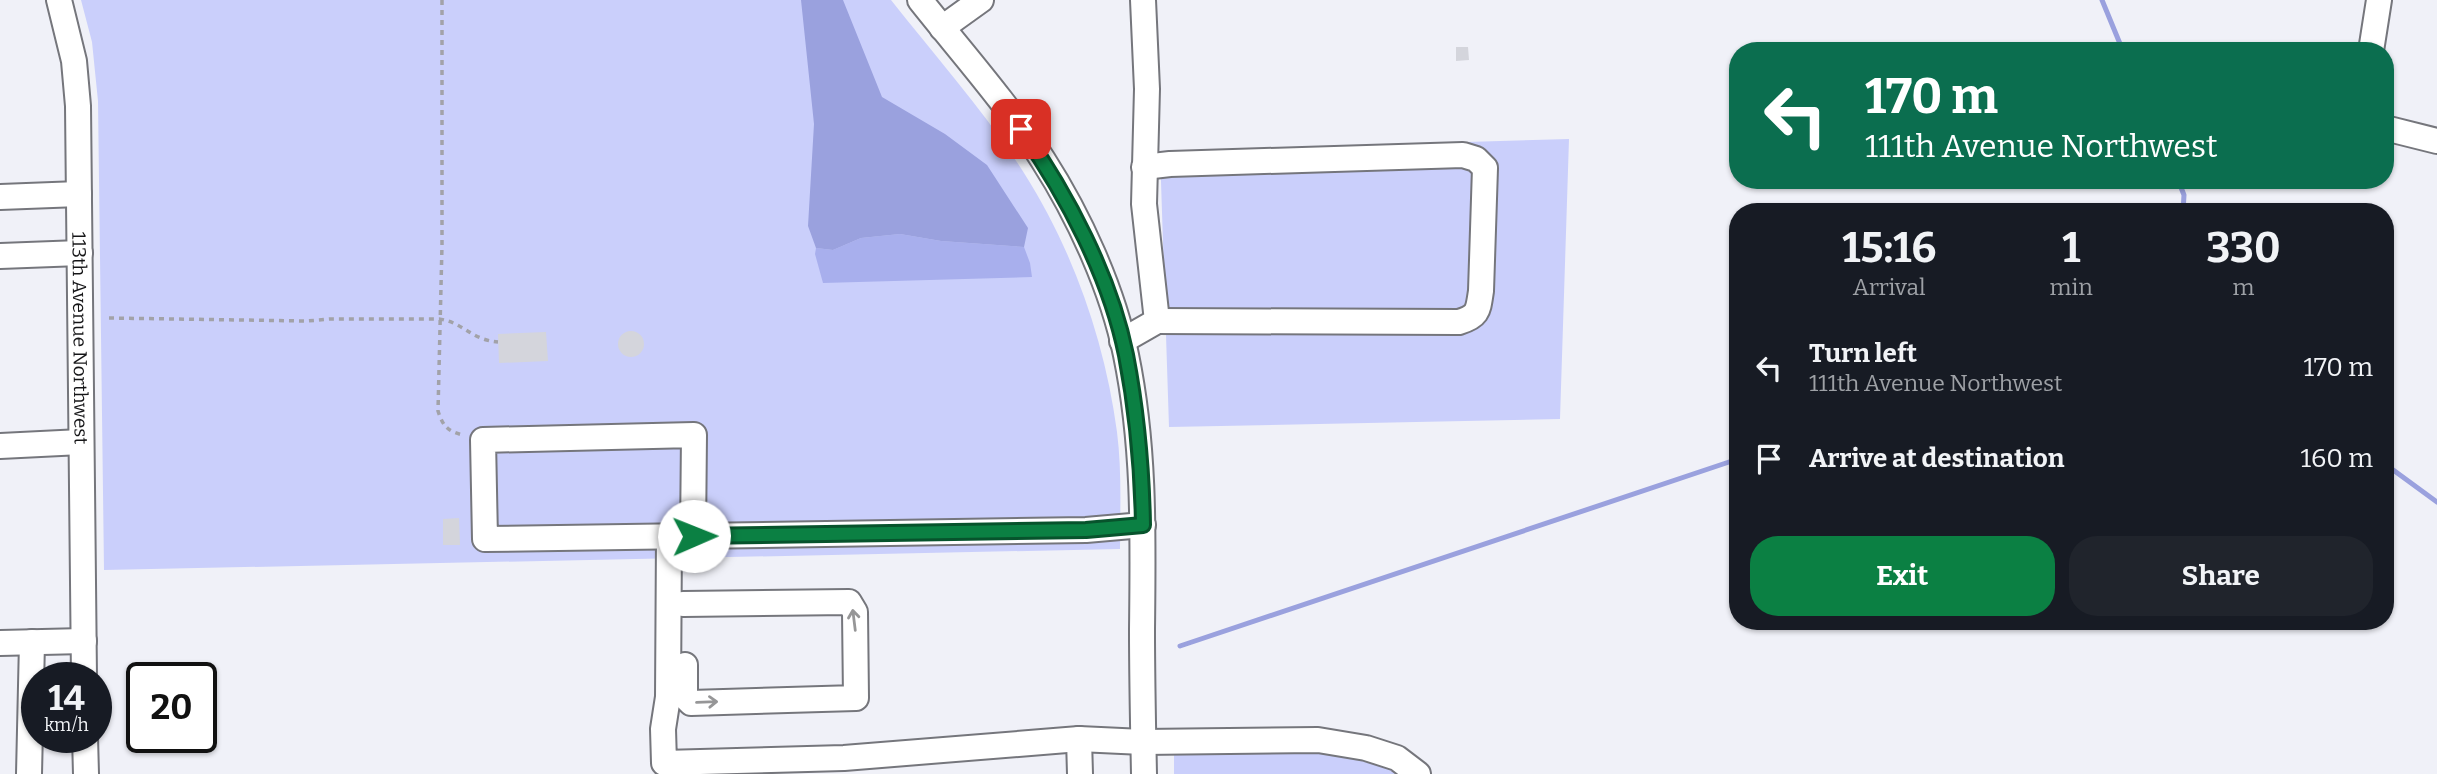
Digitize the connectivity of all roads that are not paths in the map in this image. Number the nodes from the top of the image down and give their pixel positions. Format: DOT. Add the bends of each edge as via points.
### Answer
graph roads {
  1 [pos="59,0"];
  2 [pos="920,0"];
  3 [pos="981,0"];
  4 [pos="1143,0"];
  5 [pos="2379,0"];
  6 [pos="942,28"];
  7 [pos="2372,42"];
  8 [pos="2394,130"];
  9 [pos="2437,141"];
  10 [pos="1144,167"];
  11 [pos="79,194"];
  12 [pos="0,197"];
  13 [pos="80,253"];
  14 [pos="0,256"];
  15 [pos="1157,321"];
  16 [pos="1122,341"];
  17 [pos="81,442"];
  18 [pos="0,446"];
  19 [pos="1143,525"];
  20 [pos="694,536"];
  21 [pos="669,537"];
  22 [pos="668,565"];
  23 [pos="683,604"];
  24 [pos="84,641"];
  25 [pos="32,642"];
  26 [pos="0,643"];
  27 [pos="84,662"];
  28 [pos="1079,739"];
  29 [pos="1143,742"];
  30 [pos="85,753"];
  31 [pos="705,768"];
  32 [pos="29,774"];
  33 [pos="86,774"];
  34 [pos="1080,774"];
  35 [pos="1143,774"];
  36 [pos="1418,774"];
  1 -- 11 [label="street, 113th Avenue Northwest" via="74,61"];
  2 -- 6 [label="street"];
  3 -- 6 [label="street"];
  4 -- 10 [label="street"];
  5 -- 7 [label="street"];
  6 -- 16 [label="street" via="1050,171 1093,257"];
  8 -- 9 [label="street"];
  10 -- 15 [label="street"];
  10 -- 15 [label="street" via="1463,155 1485,168 1481,291 1478,310 1471,318 1459,322"];
  11 -- 12 [label="street"];
  11 -- 13 [label="street, 113th Avenue Northwest"];
  13 -- 14 [label="street"];
  13 -- 17 [label="street, 113th Avenue Northwest"];
  15 -- 16 [label="street"];
  16 -- 19 [label="street" via="1135,404"];
  17 -- 18 [label="street"];
  17 -- 24 [label="street, 113th Avenue Northwest"];
  19 -- 20 [label="street" via="1086,530"];
  19 -- 29 [label="street"];
  20 -- 21 [label="street"];
  20 -- 21 [label="street" via="694,435 483,440 485,539"];
  21 -- 22 [label="street"];
  22 -- 23 [label="street" via="683,584"];
  22 -- 31 [label="street" via="664,763"];
  23 -- 23 [label="street, one-way" via="685,697 691,703 856,698 855,612 849,602"];
  24 -- 25 [label="street"];
  24 -- 27 [label="street, 113th Avenue Northwest"];
  25 -- 26 [label="street"];
  25 -- 32 [label="street"];
  28 -- 29 [label="street"];
  28 -- 31 [label="street"];
  28 -- 34 [label="street"];
  29 -- 35 [label="street"];
  29 -- 36 [label="street" via="1318,740 1397,758"];
  30 -- 33 [label="street"];
}
